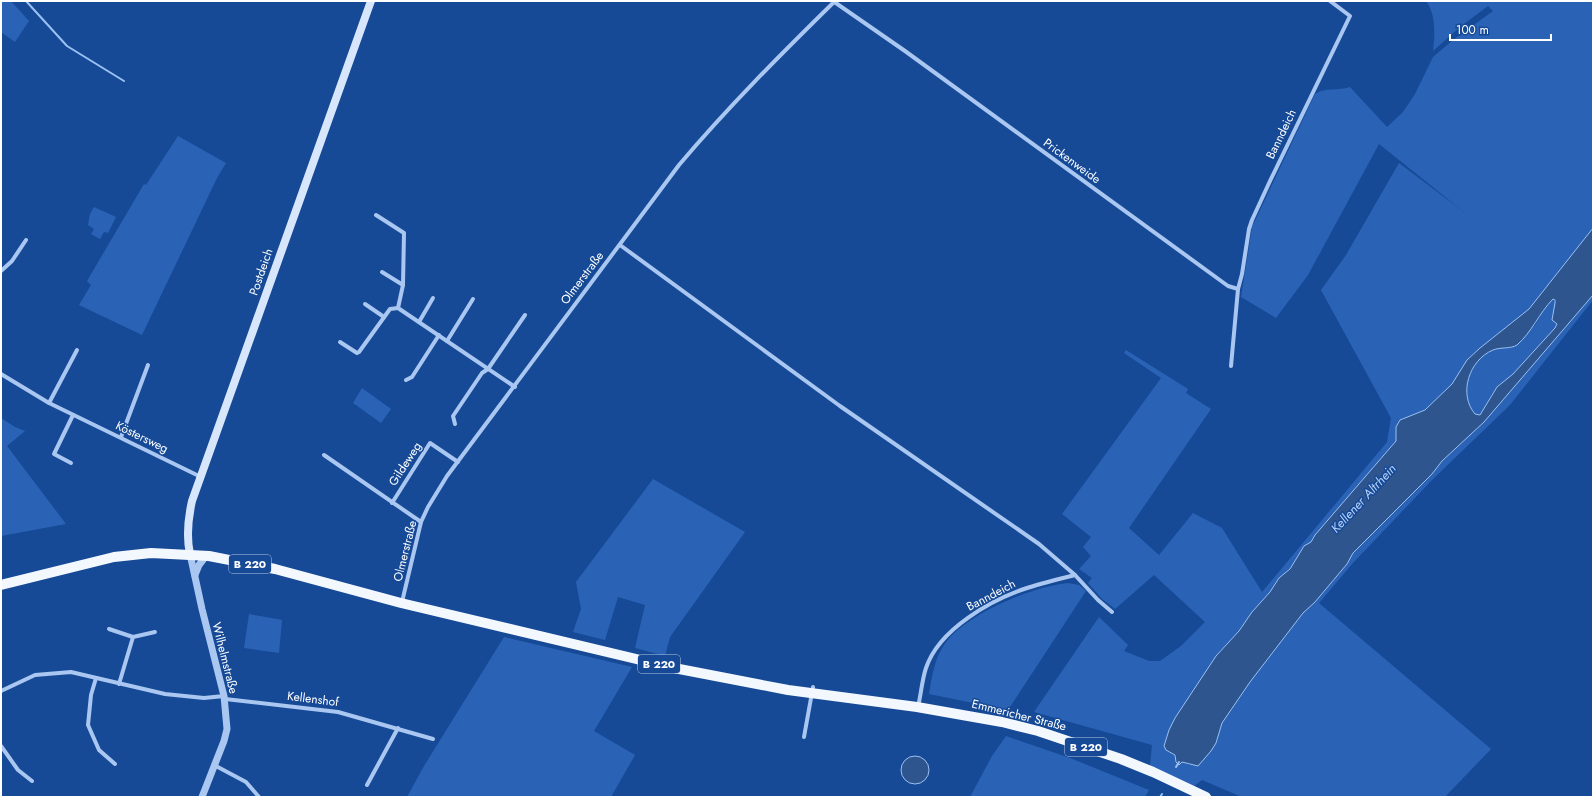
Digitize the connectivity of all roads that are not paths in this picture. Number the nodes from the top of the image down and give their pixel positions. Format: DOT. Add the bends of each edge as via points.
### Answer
graph roads {
  1 [pos="371,1"];
  2 [pos="834,1"];
  3 [pos="1330,1"];
  4 [pos="376,215"];
  5 [pos="26,240"];
  6 [pos="620,245"];
  7 [pos="1,270"];
  8 [pos="382,272"];
  9 [pos="402,285"];
  10 [pos="1238,289"];
  11 [pos="433,298"];
  12 [pos="473,299"];
  13 [pos="365,304"];
  14 [pos="398,308"];
  15 [pos="525,315"];
  16 [pos="384,317"];
  17 [pos="419,322"];
  18 [pos="439,336"];
  19 [pos="448,341"];
  20 [pos="340,342"];
  21 [pos="77,350"];
  22 [pos="148,365"];
  23 [pos="1231,366"];
  24 [pos="488,369"];
  25 [pos="1,374"];
  26 [pos="406,380"];
  27 [pos="515,387"];
  28 [pos="49,403"];
  29 [pos="73,415"];
  30 [pos="455,424"];
  31 [pos="120,437"];
  32 [pos="324,455"];
  33 [pos="71,462"];
  34 [pos="458,462"];
  35 [pos="201,477"];
  36 [pos="392,503"];
  37 [pos="421,522"];
  38 [pos="190,554"];
  39 [pos="206,556"];
  40 [pos="194,575"];
  41 [pos="1075,575"];
  42 [pos="1,585"];
  43 [pos="401,603"];
  44 [pos="1112,612"];
  45 [pos="109,629"];
  46 [pos="155,632"];
  47 [pos="133,637"];
  48 [pos="96,678"];
  49 [pos="119,684"];
  50 [pos="813,690"];
  51 [pos="1,691"];
  52 [pos="224,697"];
  53 [pos="917,707"];
  54 [pos="398,728"];
  55 [pos="804,737"];
  56 [pos="434,739"];
  57 [pos="1,746"];
  58 [pos="115,764"];
  59 [pos="214,765"];
  60 [pos="32,781"];
  61 [pos="367,785"];
  62 [pos="202,797"];
  63 [pos="259,797"];
  64 [pos="1206,797"];
  1 -- 35 [label="main road, Postdeich"];
  2 -- 6 [label="street, Olmerstraße" via="717,121 680,165"];
  2 -- 10 [label="street, Prickenweide" via="1228,286"];
  3 -- 10 [label="street, Banndeich" via="1350,16 1252,220"];
  4 -- 9 [label="street" via="404,233"];
  5 -- 7 [label="street" via="12,261"];
  6 -- 27 [label="street, Olmerstraße"];
  6 -- 41 [label="street" via="840,406 1039,544"];
  8 -- 9 [label="street"];
  9 -- 14 [label="street"];
  10 -- 23 [label="street"];
  11 -- 17 [label="street"];
  12 -- 19 [label="street"];
  13 -- 16 [label="street"];
  14 -- 16 [label="street" via="390,309"];
  14 -- 17 [label="street"];
  15 -- 24 [label="street"];
  16 -- 20 [label="street" via="359,352"];
  17 -- 18 [label="street"];
  18 -- 19 [label="street"];
  18 -- 26 [label="street" via="412,377"];
  19 -- 24 [label="street"];
  21 -- 28 [label="street"];
  22 -- 31 [label="street"];
  24 -- 27 [label="street"];
  24 -- 30 [label="street" via="482,373 453,416"];
  25 -- 28 [label="street, Köstersweg"];
  27 -- 34 [label="street, Olmerstraße"];
  28 -- 29 [label="street, Köstersweg"];
  29 -- 31 [label="street, Köstersweg"];
  29 -- 33 [label="street" via="54,454"];
  31 -- 35 [label="street, Köstersweg"];
  32 -- 36 [label="street, Gildeweg"];
  34 -- 36 [label="street, Gildeweg" via="430,443"];
  34 -- 37 [label="street, Olmerstraße" via="438,489"];
  35 -- 38 [label="main road, Postdeich" via="188,518"];
  36 -- 37 [label="street, Gildeweg"];
  37 -- 43 [label="street, Olmerstraße"];
  38 -- 39 [label="main road, B 220"];
  38 -- 40 [label="street, Wilhelmstraße"];
  38 -- 42 [label="main road, B 220" via="151,553 114,557"];
  39 -- 40 [label="street"];
  39 -- 43 [label="main road, B 220" via="275,569"];
  40 -- 52 [label="street, Wilhelmstraße"];
  41 -- 44 [label="street"];
  41 -- 53 [label="street, Banndeich" via="1026,588 990,605 955,627 938,646 926,667"];
  43 -- 50 [label="main road, B 220" via="674,668 759,685"];
  45 -- 47 [label="street"];
  46 -- 47 [label="street"];
  47 -- 49 [label="street"];
  48 -- 49 [label="street, Kellenshof"];
  48 -- 51 [label="street, Kellenshof" via="71,672 34,675"];
  48 -- 58 [label="street" via="91,695 88,725 100,750"];
  49 -- 52 [label="street, Kellenshof" via="165,694 204,698"];
  50 -- 53 [label="main road, B 220"];
  50 -- 55 [label="street"];
  52 -- 54 [label="street, Kellenshof" via="338,712"];
  52 -- 59 [label="street, Wilhelmstraße" via="227,729"];
  53 -- 64 [label="main road, Emmericher Straße / B 220" via="1038,731 1153,772"];
  54 -- 56 [label="street, Kellenshof"];
  54 -- 61 [label="street"];
  57 -- 60 [label="street" via="18,770"];
  59 -- 62 [label="street, Wilhelmstraße"];
  59 -- 63 [label="street" via="246,782"];
}
